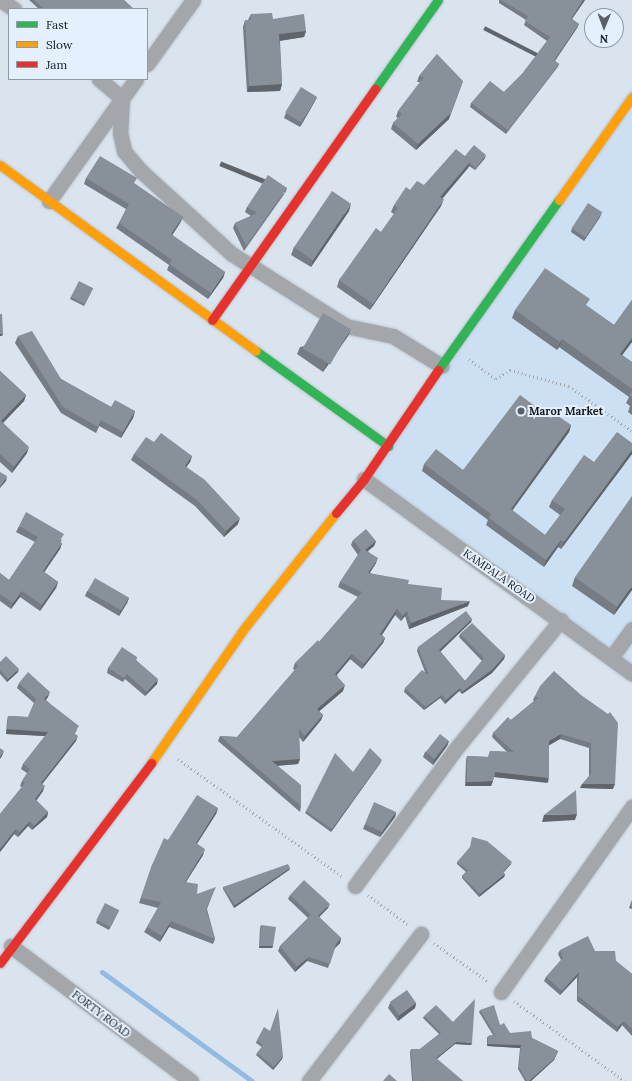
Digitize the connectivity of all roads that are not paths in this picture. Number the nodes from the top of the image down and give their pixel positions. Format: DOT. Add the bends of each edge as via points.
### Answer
graph roads {
  1 [pos="1,0"];
  2 [pos="193,0"];
  3 [pos="438,0"];
  4 [pos="13,8"];
  5 [pos="148,63"];
  6 [pos="100,80"];
  7 [pos="135,80"];
  8 [pos="632,97"];
  9 [pos="122,98"];
  10 [pos="0,166"];
  11 [pos="49,201"];
  12 [pos="250,267"];
  13 [pos="212,320"];
  14 [pos="442,366"];
  15 [pos="388,446"];
  16 [pos="364,480"];
  17 [pos="561,620"];
  18 [pos="632,629"];
  19 [pos="611,658"];
  20 [pos="632,674"];
  21 [pos="632,807"];
  22 [pos="355,886"];
  23 [pos="420,934"];
  24 [pos="8,944"];
  25 [pos="0,962"];
  26 [pos="501,992"];
  27 [pos="191,1081"];
  28 [pos="309,1081"];
  1 -- 4 [label="street"];
  2 -- 5 [label="street"];
  3 -- 12 [label="street"];
  6 -- 9 [label="street"];
  7 -- 9 [label="street"];
  8 -- 14 [label="street"];
  9 -- 11 [label="street"];
  9 -- 12 [label="street" via="120,133 124,151 141,171"];
  10 -- 11 [label="street"];
  11 -- 13 [label="street"];
  12 -- 13 [label="street"];
  12 -- 14 [label="street" via="303,297 346,326 393,336"];
  13 -- 15 [label="street"];
  14 -- 15 [label="street"];
  15 -- 16 [label="street"];
  16 -- 17 [label="street, KAMPALA ROAD"];
  16 -- 24 [label="street" via="246,626 162,748"];
  17 -- 19 [label="street, KAMPALA ROAD"];
  17 -- 22 [label="street" via="454,751"];
  18 -- 19 [label="street"];
  19 -- 20 [label="street, KAMPALA ROAD"];
  21 -- 26 [label="street"];
  23 -- 28 [label="street"];
  24 -- 25 [label="street"];
  24 -- 27 [label="street, FORTY ROAD"];
}
